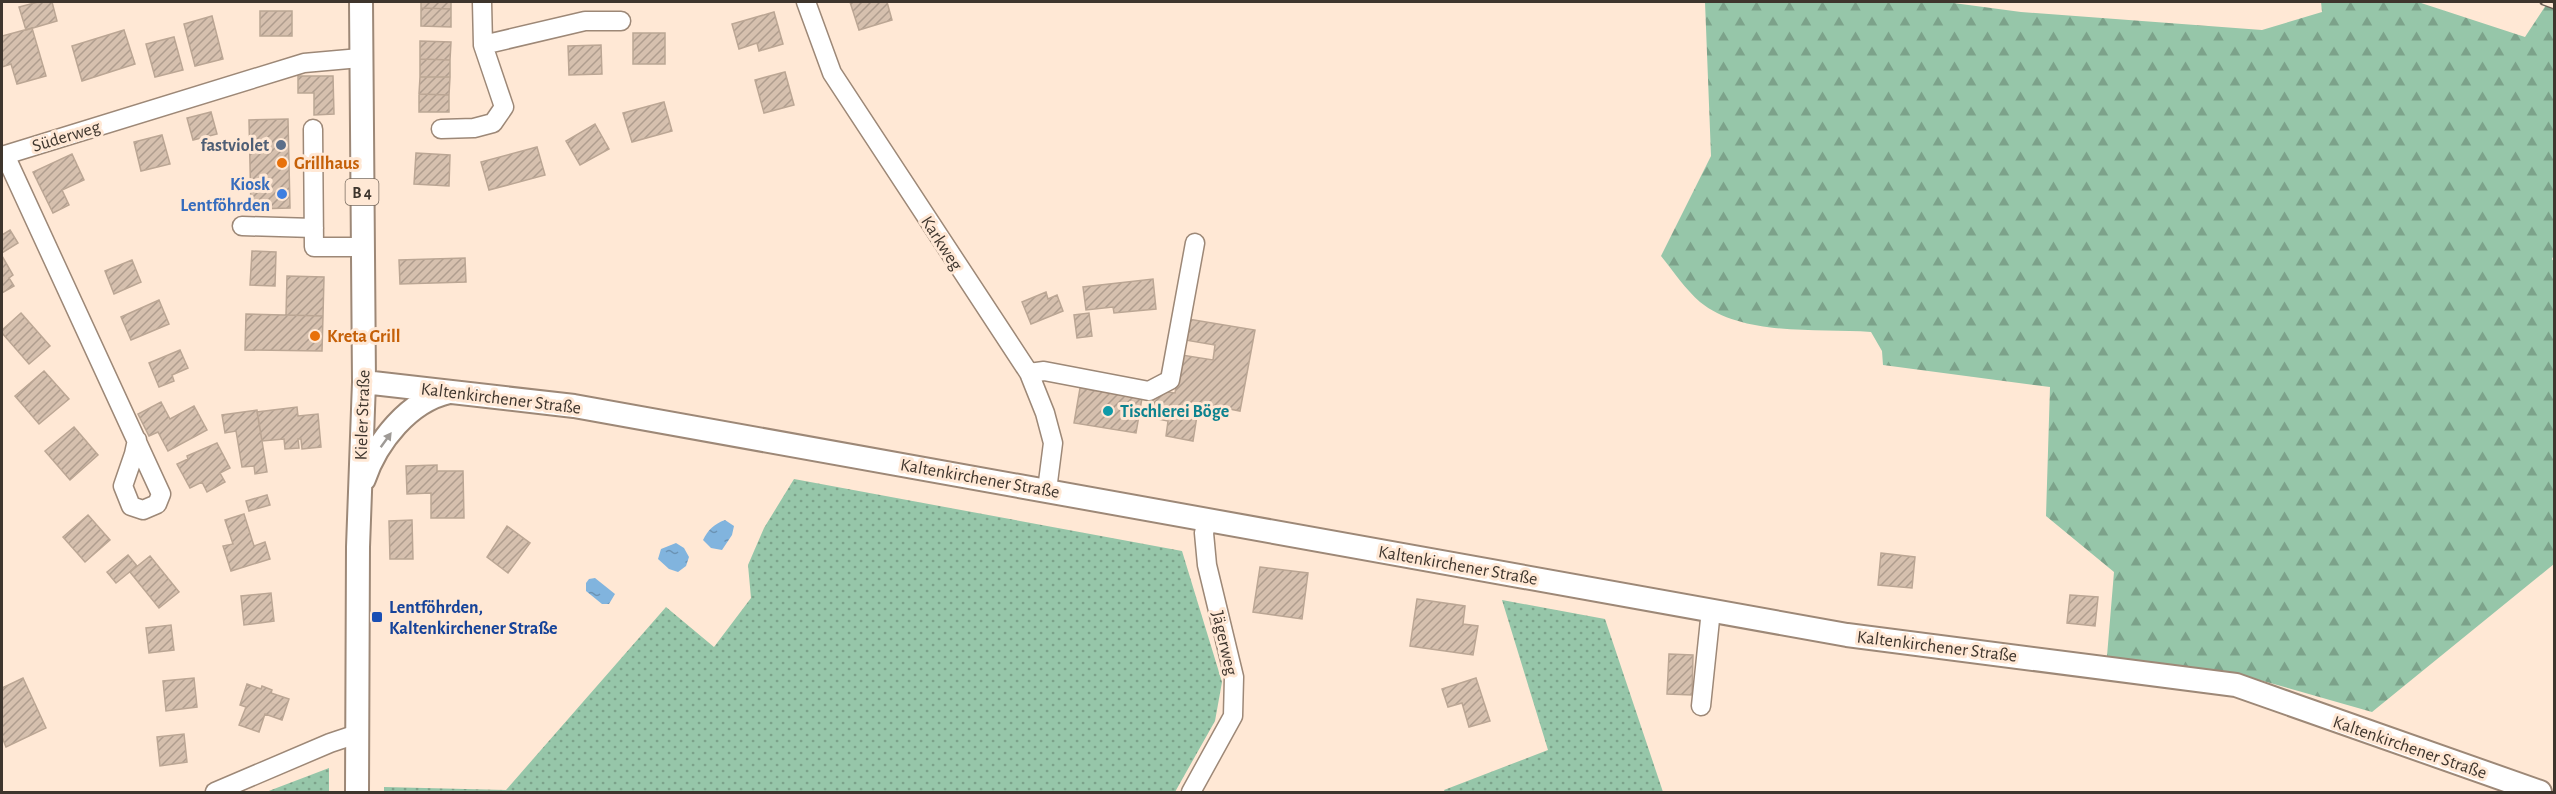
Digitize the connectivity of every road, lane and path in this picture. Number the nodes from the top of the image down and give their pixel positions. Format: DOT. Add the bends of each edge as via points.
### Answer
graph roads {
  1 [pos="361,2"];
  2 [pos="482,2"];
  3 [pos="806,2"];
  4 [pos="621,21"];
  5 [pos="483,45"];
  6 [pos="360,58"];
  7 [pos="313,129"];
  8 [pos="441,129"];
  9 [pos="242,226"];
  10 [pos="314,228"];
  11 [pos="1195,243"];
  12 [pos="363,247"];
  13 [pos="1029,373"];
  14 [pos="364,382"];
  15 [pos="450,392"];
  16 [pos="137,440"];
  17 [pos="1047,490"];
  18 [pos="360,492"];
  19 [pos="1207,520"];
  20 [pos="1711,610"];
  21 [pos="1701,706"];
  22 [pos="357,734"];
  23 [pos="215,792"];
  24 [pos="357,792"];
  25 [pos="1191,792"];
  26 [pos="2540,792"];
  1 -- 6 [label="main road, Kieler Straße / B 4"];
  2 -- 5 [label="street"];
  3 -- 13 [label="street, Karkweg" via="832,74"];
  4 -- 5 [label="street" via="585,21"];
  5 -- 8 [label="street" via="504,107 494,123"];
  6 -- 12 [label="main road, Kieler Straße / B 4"];
  6 -- 16 [label="street, Süderweg" via="304,63 5,155"];
  7 -- 10 [label="street"];
  9 -- 10 [label="street"];
  10 -- 12 [label="street" via="314,247"];
  11 -- 13 [label="street" via="1170,380 1149,391 1044,372"];
  12 -- 14 [label="main road, Kieler Straße / B 4"];
  13 -- 17 [label="street, Karkweg" via="1053,443"];
  14 -- 15 [label="main road, Kaltenkirchener Straße"];
  14 -- 18 [label="main road, Kieler Straße / B 4"];
  15 -- 17 [label="main road, Kaltenkirchener Straße" via="574,406"];
  18 -- 15 [label="main road, one-way" via="370,461 401,419 433,396"];
  17 -- 19 [label="main road, Kaltenkirchener Straße"];
  18 -- 22 [label="main road, Kieler Straße / B 4"];
  19 -- 20 [label="main road, Kaltenkirchener Straße"];
  19 -- 25 [label="street, Jägerweg" via="1207,565 1234,677 1233,716"];
  20 -- 21 [label="street"];
  20 -- 26 [label="main road, Kaltenkirchener Straße" via="1847,635 2236,685"];
  22 -- 23 [label="street"];
  22 -- 24 [label="main road, Kieler Straße / B 4"];
}
